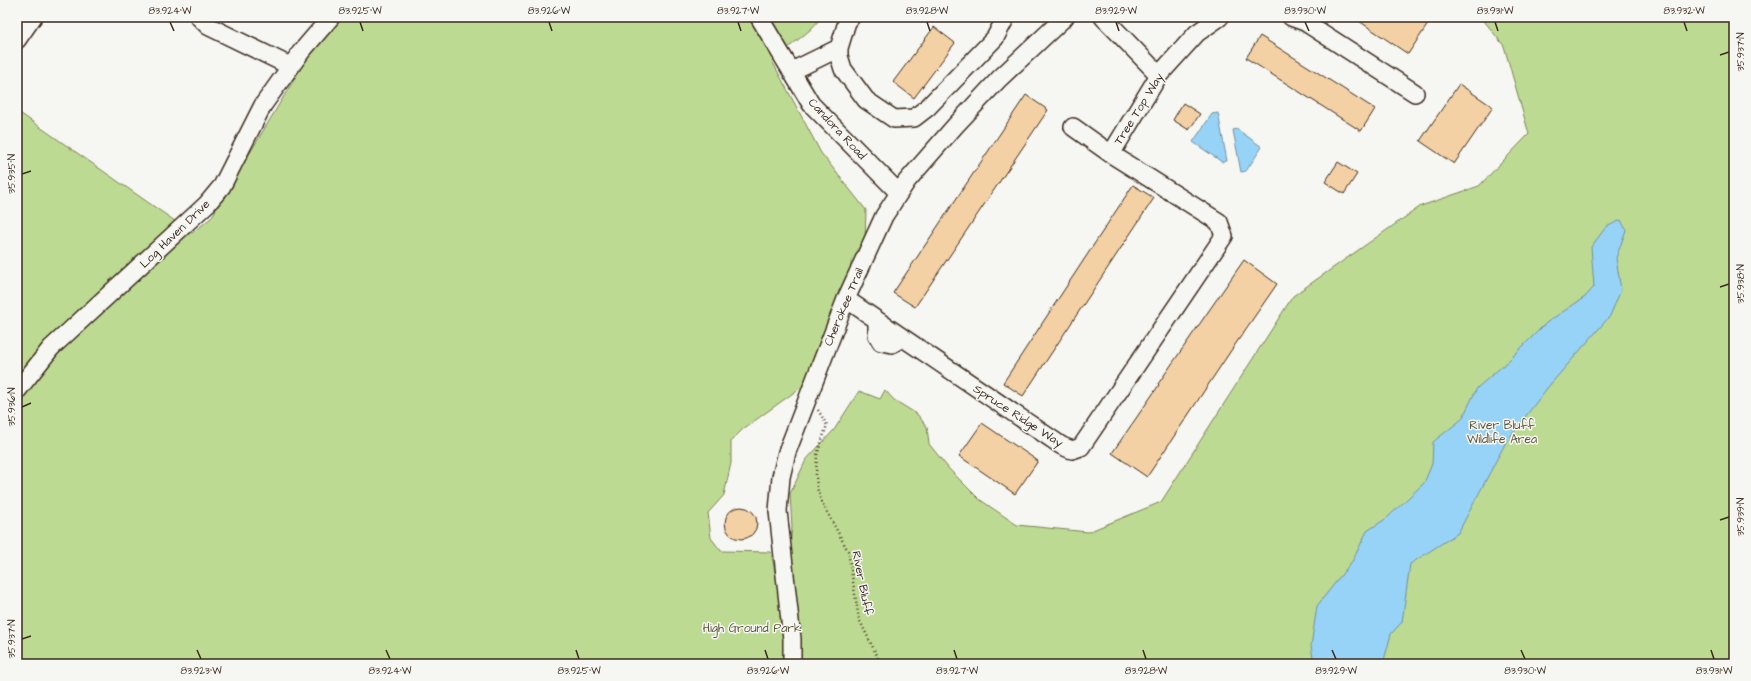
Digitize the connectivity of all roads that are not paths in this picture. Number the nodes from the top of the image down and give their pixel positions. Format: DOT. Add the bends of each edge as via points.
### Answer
graph roads {
  1 [pos="33,17"];
  2 [pos="199,17"];
  3 [pos="331,17"];
  4 [pos="759,17"];
  5 [pos="851,17"];
  6 [pos="1006,17"];
  7 [pos="1065,17"];
  8 [pos="1103,17"];
  9 [pos="1220,17"];
  10 [pos="1291,17"];
  11 [pos="17,40"];
  12 [pos="840,48"];
  13 [pos="290,66"];
  14 [pos="792,71"];
  15 [pos="1159,75"];
  16 [pos="1415,93"];
  17 [pos="1073,127"];
  18 [pos="1111,154"];
  19 [pos="899,193"];
  20 [pos="846,299"];
  21 [pos="17,391"];
  22 [pos="792,664"];
  1 -- 11 [label="street"];
  2 -- 13 [label="street" via="208,26"];
  3 -- 13 [label="street, Log Haven Drive"];
  4 -- 14 [label="street, Candora Road"];
  5 -- 12 [label="street" via="846,22"];
  6 -- 12 [label="street" via="995,38 927,108 914,118 894,119 866,100 843,69 839,56"];
  7 -- 19 [label="street, Cherokee Trail" via="991,88"];
  8 -- 15 [label="street"];
  9 -- 15 [label="street, Tree Top Way" via="1197,33"];
  10 -- 16 [label="street" via="1305,22"];
  12 -- 14 [label="street"];
  13 -- 21 [label="street, Log Haven Drive" via="263,104 222,186 207,204 51,348"];
  14 -- 19 [label="street, Candora Road" via="811,104"];
  15 -- 18 [label="street, Tree Top Way"];
  17 -- 18 [label="street"];
  18 -- 20 [label="street, Spruce Ridge Way" via="1219,222 1224,236 1081,448 1072,450 1062,446"];
  19 -- 20 [label="street, Cherokee Trail" via="884,216"];
  20 -- 22 [label="street, Cherokee Trail" via="787,452 779,490 778,511 792,639"];
}
